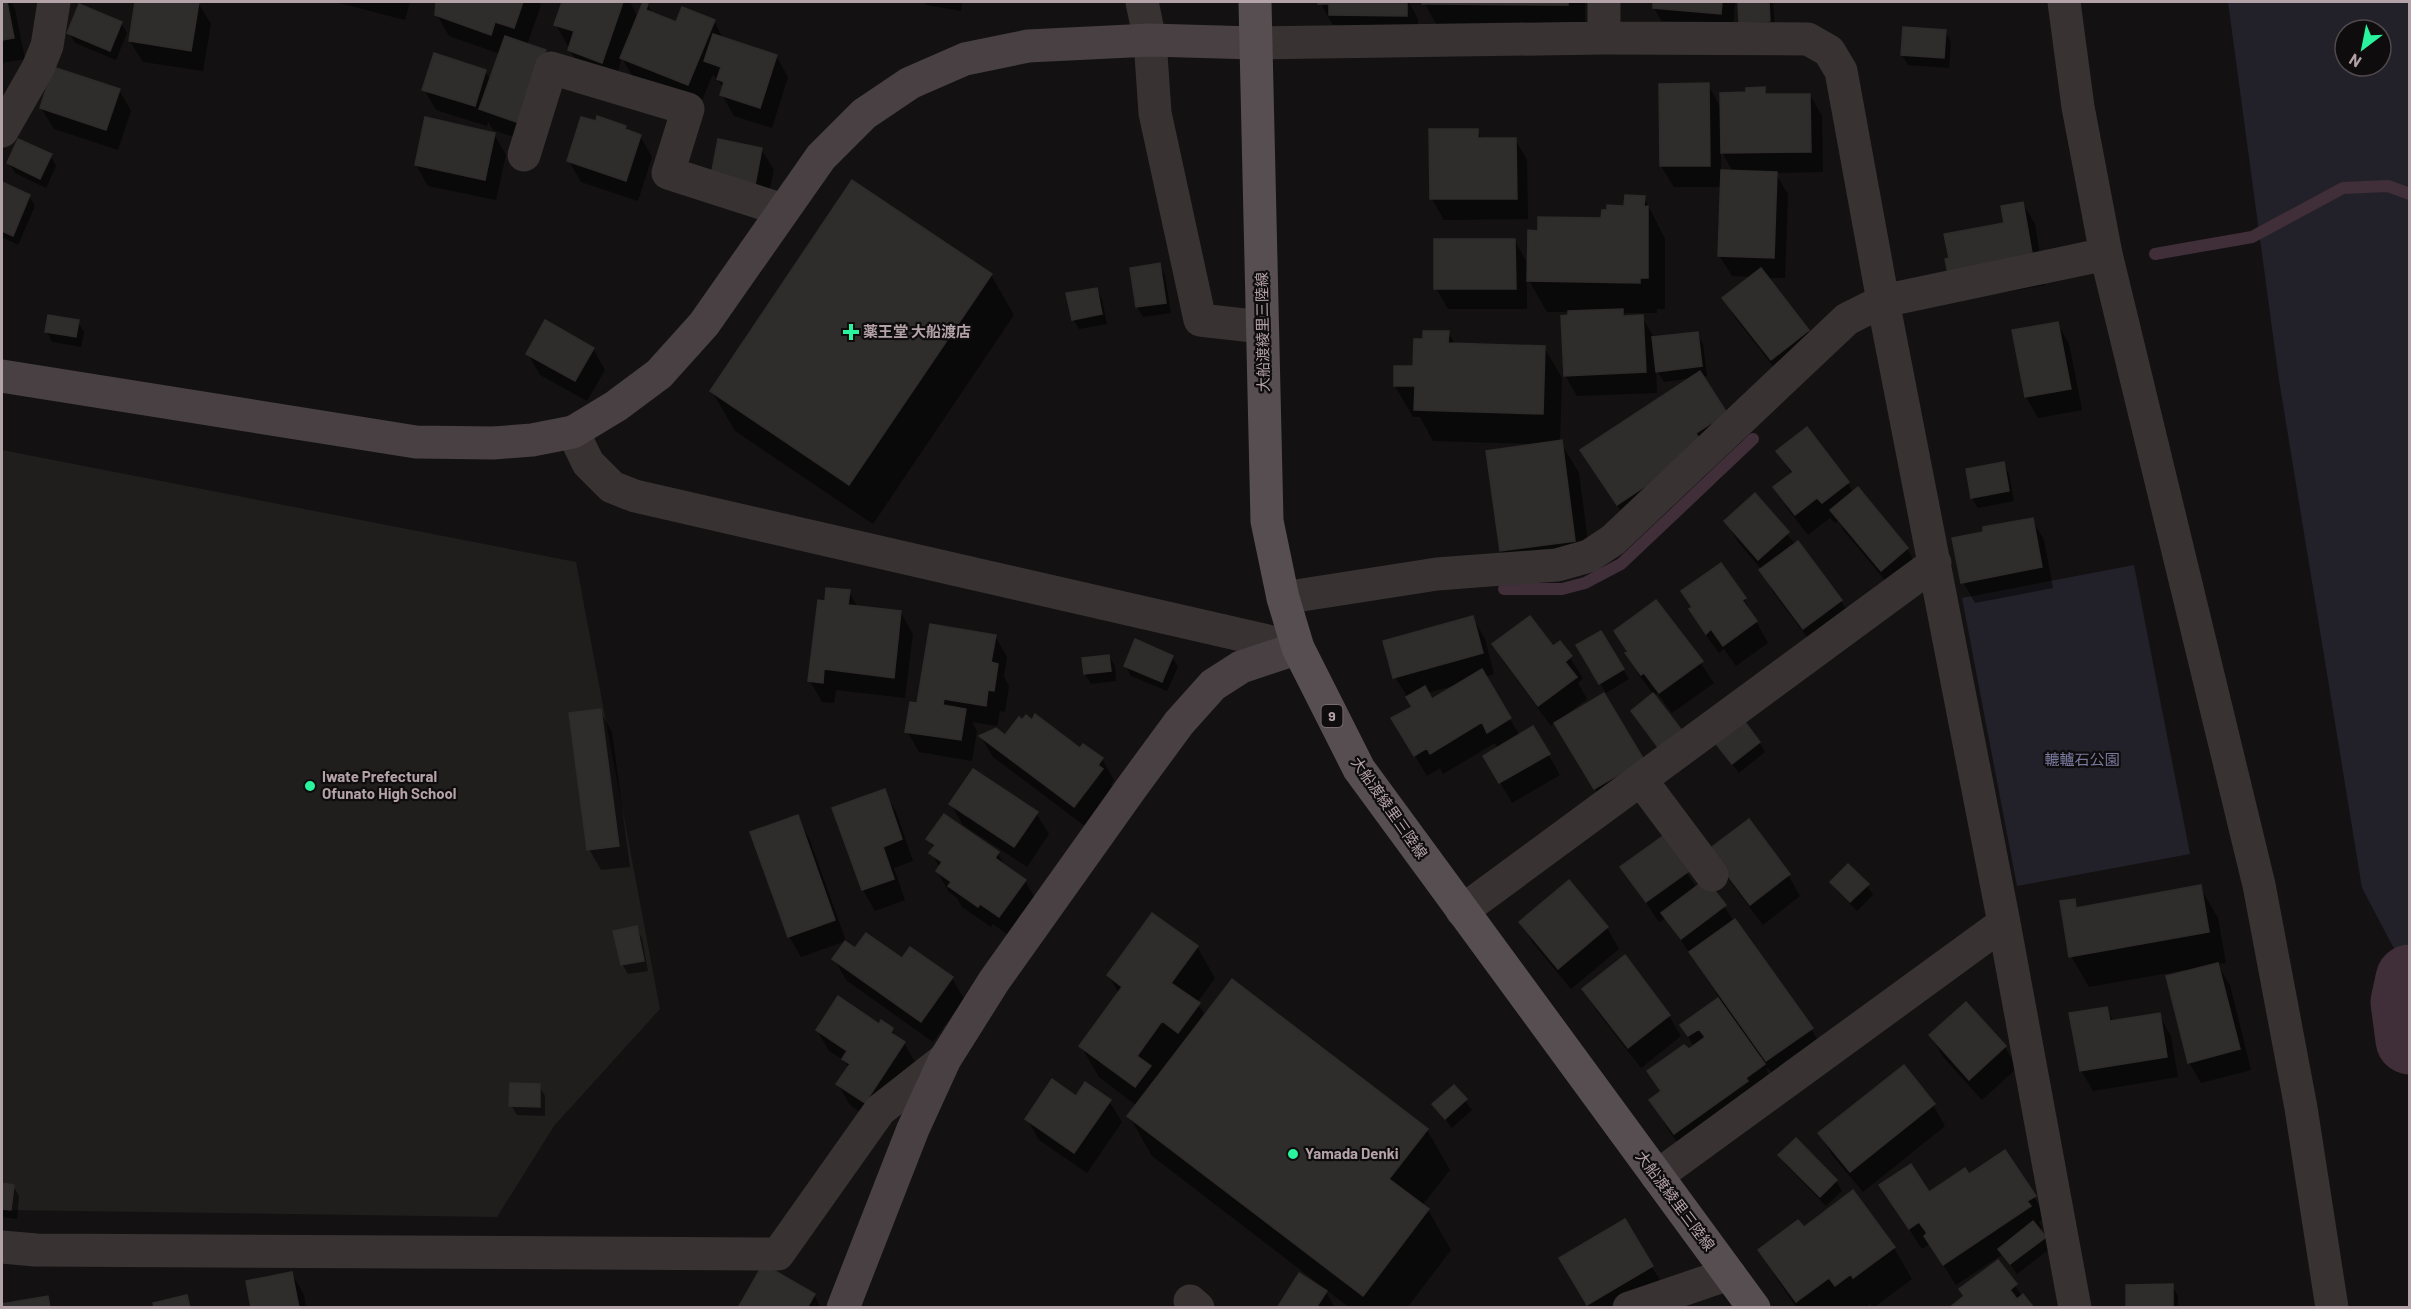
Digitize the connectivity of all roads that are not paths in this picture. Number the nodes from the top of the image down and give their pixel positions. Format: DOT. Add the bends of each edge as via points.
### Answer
graph roads {
  1 [pos="54,2"];
  2 [pos="1142,2"];
  3 [pos="1255,2"];
  4 [pos="1604,2"];
  5 [pos="2064,2"];
  6 [pos="1604,38"];
  7 [pos="1150,40"];
  8 [pos="1255,43"];
  9 [pos="2,131"];
  10 [pos="524,155"];
  11 [pos="783,210"];
  12 [pos="2106,254"];
  13 [pos="1883,301"];
  14 [pos="1263,327"];
  15 [pos="2,376"];
  16 [pos="573,432"];
  17 [pos="1935,563"];
  18 [pos="1283,598"];
  19 [pos="1298,648"];
  20 [pos="1641,780"];
  21 [pos="1712,875"];
  22 [pos="1462,912"];
  23 [pos="2004,923"];
  24 [pos="945,1059"];
  25 [pos="1657,1176"];
  26 [pos="2,1247"];
  27 [pos="1730,1274"];
  28 [pos="843,1308"];
  29 [pos="1629,1308"];
  30 [pos="1754,1308"];
  31 [pos="2074,1308"];
  32 [pos="2332,1308"];
  1 -- 9 [label="street" via="47,46"];
  2 -- 7 [label="street"];
  3 -- 8 [label="main road, 大船渡綾里三陸線 / 9"];
  4 -- 6 [label="street"];
  5 -- 12 [label="street" via="2078,107"];
  6 -- 8 [label="street"];
  6 -- 13 [label="street" via="1808,39 1829,51 1841,71"];
  7 -- 8 [label="street"];
  7 -- 11 [label="street" via="1028,46 965,58 910,83 864,114 821,157"];
  7 -- 14 [label="street" via="1155,113 1200,320"];
  8 -- 14 [label="main road, 大船渡綾里三陸線 / 9"];
  10 -- 11 [label="street" via="551,68 688,109 668,173"];
  11 -- 16 [label="street" via="704,324 659,374"];
  12 -- 13 [label="street"];
  12 -- 32 [label="street" via="2259,885 2301,1108"];
  13 -- 17 [label="street"];
  13 -- 18 [label="street" via="1847,319 1613,540 1589,556 1557,565 1437,574"];
  14 -- 18 [label="main road, 大船渡綾里三陸線 / 9" via="1267,521"];
  15 -- 16 [label="street" via="416,442 503,442"];
  16 -- 19 [label="street" via="588,463 612,487 635,496"];
  17 -- 20 [label="street"];
  17 -- 23 [label="street"];
  18 -- 19 [label="main road, 大船渡綾里三陸線 / 9"];
  19 -- 22 [label="main road, 大船渡綾里三陸線 / 9" via="1359,769"];
  19 -- 24 [label="street" via="1241,667 1214,685 1179,723 994,981"];
  20 -- 21 [label="street"];
  20 -- 22 [label="street"];
  22 -- 25 [label="main road, 大船渡綾里三陸線 / 9"];
  23 -- 25 [label="street"];
  23 -- 31 [label="street"];
  24 -- 26 [label="street" via="880,1110 778,1254"];
  24 -- 28 [label="street" via="913,1129"];
  25 -- 27 [label="main road, 大船渡綾里三陸線 / 9"];
  27 -- 29 [label="street"];
  27 -- 30 [label="main road, 大船渡綾里三陸線 / 9"];
}
